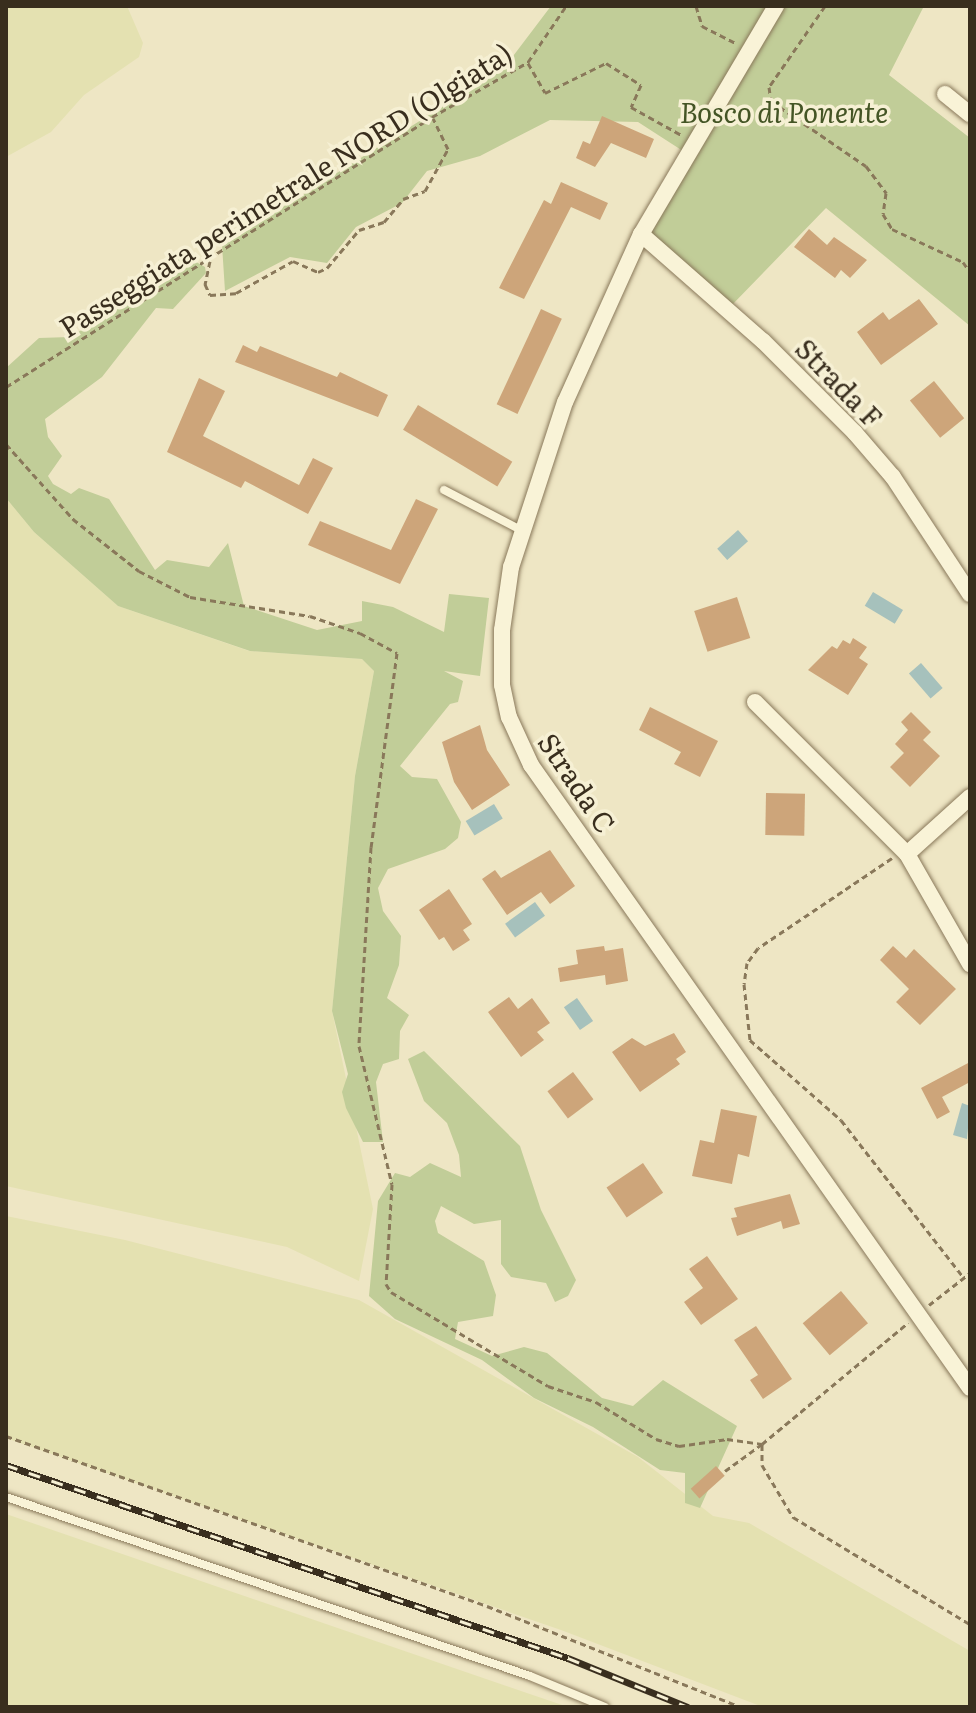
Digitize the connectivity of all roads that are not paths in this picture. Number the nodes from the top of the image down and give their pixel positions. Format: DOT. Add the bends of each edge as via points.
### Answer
graph roads {
  1 [pos="776,6"];
  2 [pos="945,94"];
  3 [pos="970,114"];
  4 [pos="641,234"];
  5 [pos="444,490"];
  6 [pos="521,530"];
  7 [pos="970,594"];
  8 [pos="755,702"];
  9 [pos="970,797"];
  10 [pos="907,854"];
  11 [pos="970,964"];
  12 [pos="970,1388"];
  13 [pos="6,1497"];
  14 [pos="605,1707"];
  1 -- 4 [label="street, Strada C"];
  2 -- 3 [label="street"];
  4 -- 6 [label="street, Strada C" via="565,402"];
  4 -- 7 [label="street, Strada F" via="763,341 855,433 893,477"];
  5 -- 6 [label="lane"];
  6 -- 12 [label="street, Strada C" via="500,652 504,696 519,742"];
  8 -- 10 [label="street"];
  9 -- 10 [label="street"];
  10 -- 11 [label="street"];
  13 -- 14 [label="lane" via="530,1676"];
}
